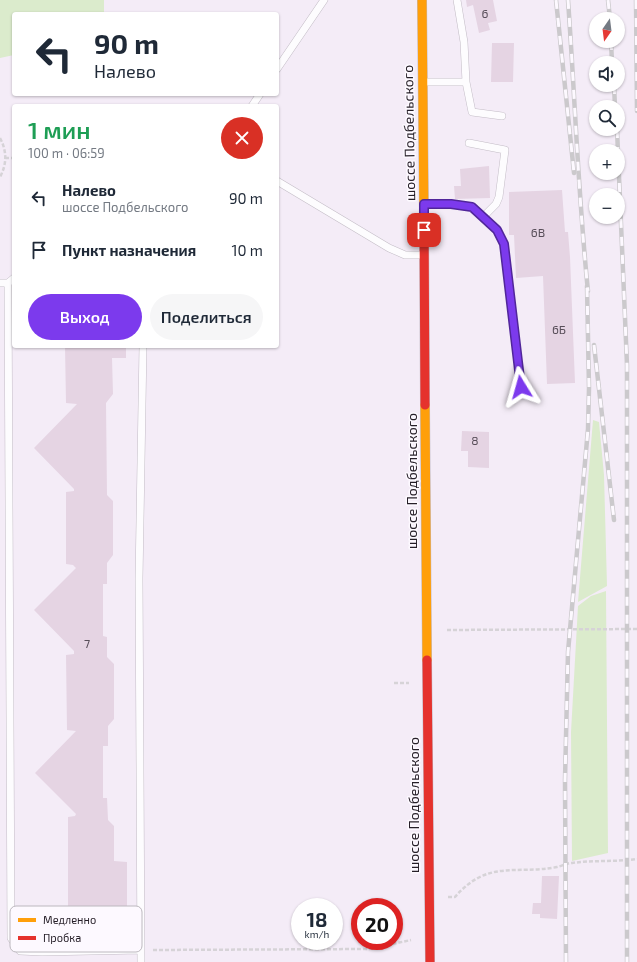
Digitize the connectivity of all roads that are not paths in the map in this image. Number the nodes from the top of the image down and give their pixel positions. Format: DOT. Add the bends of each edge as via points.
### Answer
graph roads {
  1 [pos="324,0"];
  2 [pos="422,0"];
  3 [pos="457,0"];
  4 [pos="279,66"];
  5 [pos="422,82"];
  6 [pos="466,82"];
  7 [pos="502,116"];
  8 [pos="468,143"];
  9 [pos="279,182"];
  10 [pos="424,204"];
  11 [pos="483,217"];
  12 [pos="424,255"];
  13 [pos="11,280"];
  14 [pos="0,283"];
  15 [pos="143,348"];
  16 [pos="521,387"];
  17 [pos="11,906"];
  18 [pos="140,906"];
  19 [pos="140,952"];
  20 [pos="141,962"];
  21 [pos="430,962"];
  1 -- 4 [label="lane"];
  2 -- 5 [label="street, шоссе Подбельского"];
  3 -- 6 [label="lane" via="464,42"];
  5 -- 6 [label="lane"];
  5 -- 10 [label="street, шоссе Подбельского"];
  6 -- 7 [label="lane" via="472,112"];
  8 -- 11 [label="lane" via="505,150 499,196 496,204"];
  9 -- 12 [label="lane" via="389,248 405,255"];
  10 -- 11 [label="lane" via="472,207"];
  10 -- 12 [label="street, шоссе Подбельского"];
  11 -- 16 [label="lane" via="497,230 504,244"];
  12 -- 21 [label="street, шоссе Подбельского"];
  13 -- 14 [label="lane"];
  13 -- 17 [label="lane"];
  15 -- 18 [label="lane" via="139,579"];
  19 -- 20 [label="lane"];
}
